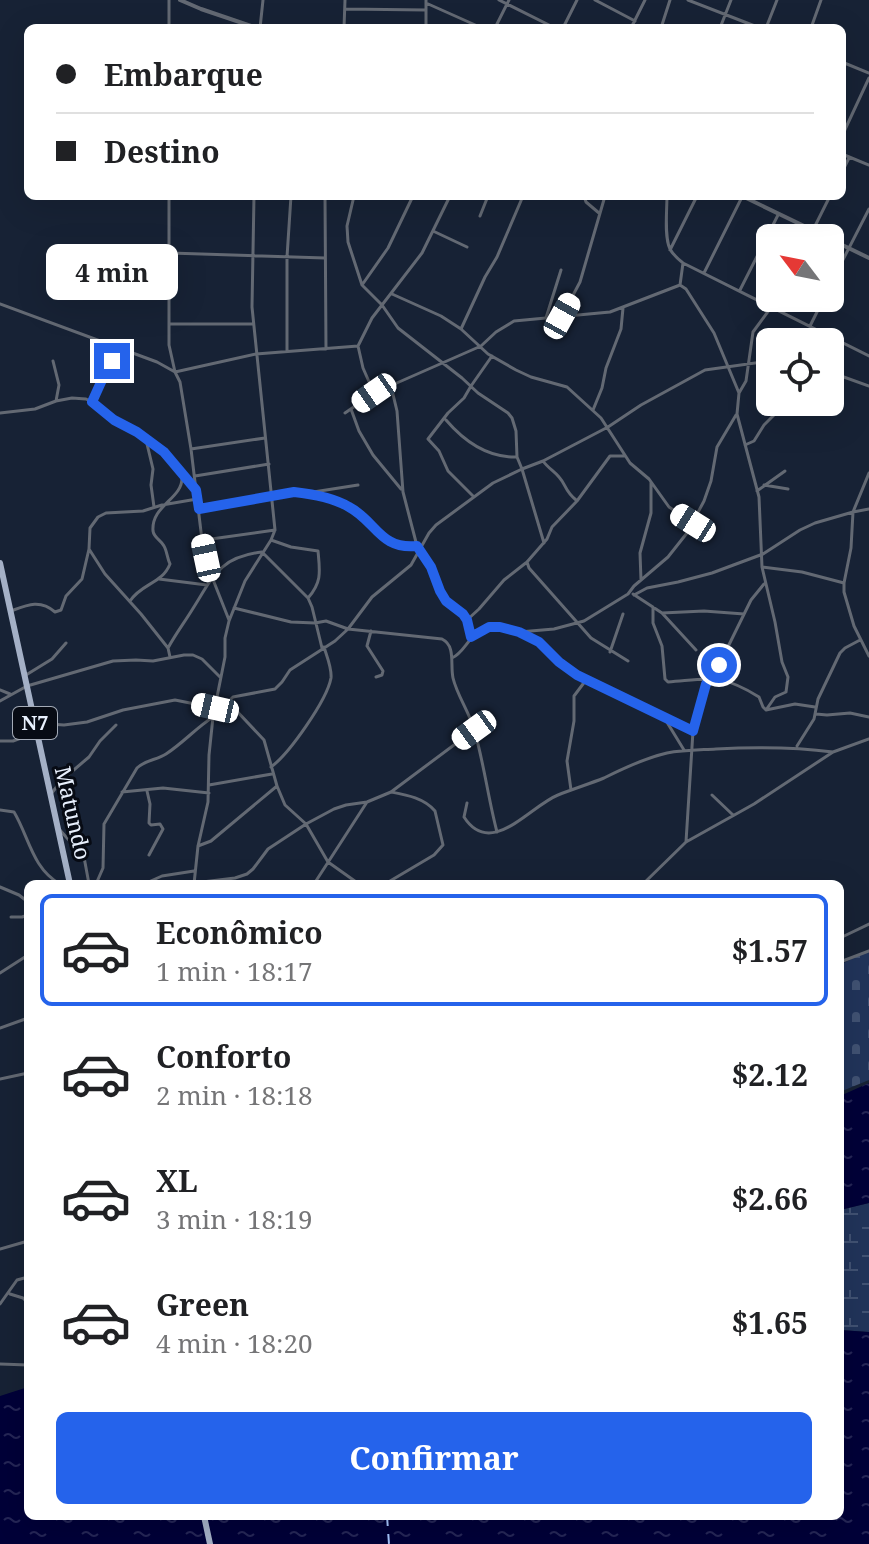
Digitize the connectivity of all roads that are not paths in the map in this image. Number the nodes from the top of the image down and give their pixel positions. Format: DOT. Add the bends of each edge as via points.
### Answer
graph roads {
  1 [pos="169,0"];
  2 [pos="180,0"];
  3 [pos="263,0"];
  4 [pos="345,0"];
  5 [pos="499,0"];
  6 [pos="577,0"];
  7 [pos="595,0"];
  8 [pos="645,0"];
  9 [pos="670,0"];
  10 [pos="688,0"];
  11 [pos="731,0"];
  12 [pos="777,0"];
  13 [pos="821,0"];
  14 [pos="426,2"];
  15 [pos="508,2"];
  16 [pos="345,9"];
  17 [pos="426,10"];
  18 [pos="725,14"];
  19 [pos="635,21"];
  20 [pos="169,24"];
  21 [pos="246,24"];
  22 [pos="259,24"];
  23 [pos="344,24"];
  24 [pos="426,24"];
  25 [pos="473,24"];
  26 [pos="497,24"];
  27 [pos="548,24"];
  28 [pos="565,24"];
  29 [pos="633,24"];
  30 [pos="662,24"];
  31 [pos="721,24"];
  32 [pos="750,24"];
  33 [pos="768,24"];
  34 [pos="812,24"];
  35 [pos="846,64"];
  36 [pos="869,76"];
  37 [pos="846,127"];
  38 [pos="846,156"];
  39 [pos="850,157"];
  40 [pos="846,164"];
  41 [pos="869,165"];
  42 [pos="169,200"];
  43 [pos="254,200"];
  44 [pos="291,200"];
  45 [pos="325,200"];
  46 [pos="353,200"];
  47 [pos="411,200"];
  48 [pos="448,200"];
  49 [pos="486,200"];
  50 [pos="521,200"];
  51 [pos="585,200"];
  52 [pos="604,200"];
  53 [pos="667,200"];
  54 [pos="695,200"];
  55 [pos="740,200"];
  56 [pos="750,200"];
  57 [pos="828,200"];
  58 [pos="869,209"];
  59 [pos="599,213"];
  60 [pos="778,213"];
  61 [pos="480,216"];
  62 [pos="801,224"];
  63 [pos="816,224"];
  64 [pos="433,231"];
  65 [pos="844,246"];
  66 [pos="467,247"];
  67 [pos="848,248"];
  68 [pos="670,250"];
  69 [pos="170,253"];
  70 [pos="253,255"];
  71 [pos="844,256"];
  72 [pos="287,257"];
  73 [pos="325,258"];
  74 [pos="869,258"];
  75 [pos="683,263"];
  76 [pos="561,270"];
  77 [pos="704,273"];
  78 [pos="362,285"];
  79 [pos="680,285"];
  80 [pos="740,290"];
  81 [pos="392,294"];
  82 [pos="756,298"];
  83 [pos="0,304"];
  84 [pos="382,305"];
  85 [pos="623,308"];
  86 [pos="769,312"];
  87 [pos="783,312"];
  88 [pos="817,312"];
  89 [pos="562,316"];
  90 [pos="546,318"];
  91 [pos="169,324"];
  92 [pos="253,324"];
  93 [pos="810,326"];
  94 [pos="461,329"];
  95 [pos="358,346"];
  96 [pos="481,346"];
  97 [pos="116,347"];
  98 [pos="326,349"];
  99 [pos="287,351"];
  100 [pos="256,354"];
  101 [pos="492,356"];
  102 [pos="869,356"];
  103 [pos="53,361"];
  104 [pos="756,362"];
  105 [pos="442,363"];
  106 [pos="748,363"];
  107 [pos="727,366"];
  108 [pos="175,372"];
  109 [pos="844,377"];
  110 [pos="391,386"];
  111 [pos="471,386"];
  112 [pos="869,386"];
  113 [pos="374,393"];
  114 [pos="739,393"];
  115 [pos="56,401"];
  116 [pos="92,402"];
  117 [pos="351,409"];
  118 [pos="593,410"];
  119 [pos="0,413"];
  120 [pos="345,413"];
  121 [pos="737,414"];
  122 [pos="773,416"];
  123 [pos="445,418"];
  124 [pos="608,427"];
  125 [pos="265,438"];
  126 [pos="148,441"];
  127 [pos="745,445"];
  128 [pos="191,449"];
  129 [pos="625,456"];
  130 [pos="517,457"];
  131 [pos="543,461"];
  132 [pos="269,464"];
  133 [pos="522,469"];
  134 [pos="785,471"];
  135 [pos="869,473"];
  136 [pos="181,474"];
  137 [pos="195,476"];
  138 [pos="772,479"];
  139 [pos="651,482"];
  140 [pos="358,485"];
  141 [pos="764,485"];
  142 [pos="774,486"];
  143 [pos="788,489"];
  144 [pos="196,490"];
  145 [pos="757,491"];
  146 [pos="403,492"];
  147 [pos="305,493"];
  148 [pos="273,497"];
  149 [pos="474,497"];
  150 [pos="197,499"];
  151 [pos="577,501"];
  152 [pos="162,505"];
  153 [pos="154,508"];
  154 [pos="199,509"];
  155 [pos="869,509"];
  156 [pos="853,512"];
  157 [pos="693,523"];
  158 [pos="275,530"];
  159 [pos="202,540"];
  160 [pos="271,540"];
  161 [pos="544,543"];
  162 [pos="418,548"];
  163 [pos="89,549"];
  164 [pos="262,552"];
  165 [pos="763,554"];
  166 [pos="527,562"];
  167 [pos="0,563"];
  168 [pos="762,567"];
  169 [pos="212,577"];
  170 [pos="159,579"];
  171 [pos="641,580"];
  172 [pos="765,583"];
  173 [pos="844,583"];
  174 [pos="207,585"];
  175 [pos="632,593"];
  176 [pos="308,598"];
  177 [pos="130,601"];
  178 [pos="653,607"];
  179 [pos="234,608"];
  180 [pos="11,611"];
  181 [pos="662,613"];
  182 [pos="623,614"];
  183 [pos="744,614"];
  184 [pos="467,620"];
  185 [pos="229,621"];
  186 [pos="315,623"];
  187 [pos="577,624"];
  188 [pos="348,629"];
  189 [pos="371,631"];
  190 [pos="519,632"];
  191 [pos="471,637"];
  192 [pos="860,640"];
  193 [pos="66,643"];
  194 [pos="168,648"];
  195 [pos="323,648"];
  196 [pos="696,650"];
  197 [pos="610,652"];
  198 [pos="869,656"];
  199 [pos="170,657"];
  200 [pos="452,658"];
  201 [pos="628,661"];
  202 [pos="25,676"];
  203 [pos="220,677"];
  204 [pos="376,677"];
  205 [pos="709,678"];
  206 [pos="586,680"];
  207 [pos="27,686"];
  208 [pos="0,690"];
  209 [pos="10,694"];
  210 [pos="0,701"];
  211 [pos="216,701"];
  212 [pos="227,703"];
  213 [pos="815,707"];
  214 [pos="215,708"];
  215 [pos="766,710"];
  216 [pos="816,714"];
  217 [pos="213,717"];
  218 [pos="869,717"];
  219 [pos="664,718"];
  220 [pos="35,723"];
  221 [pos="116,725"];
  222 [pos="474,730"];
  223 [pos="693,731"];
  224 [pos="37,732"];
  225 [pos="869,739"];
  226 [pos="0,741"];
  227 [pos="797,747"];
  228 [pos="684,750"];
  229 [pos="693,750"];
  230 [pos="833,752"];
  231 [pos="271,767"];
  232 [pos="273,774"];
  233 [pos="209,785"];
  234 [pos="277,786"];
  235 [pos="571,790"];
  236 [pos="147,791"];
  237 [pos="122,792"];
  238 [pos="391,792"];
  239 [pos="209,793"];
  240 [pos="50,795"];
  241 [pos="712,795"];
  242 [pos="367,802"];
  243 [pos="467,803"];
  244 [pos="0,810"];
  245 [pos="733,815"];
  246 [pos="306,824"];
  247 [pos="59,829"];
  248 [pos="497,832"];
  249 [pos="686,842"];
  250 [pos="198,846"];
  251 [pos="149,855"];
  252 [pos="328,862"];
  253 [pos="195,871"];
  254 [pos="55,880"];
  255 [pos="69,880"];
  256 [pos="88,880"];
  257 [pos="98,880"];
  258 [pos="153,880"];
  259 [pos="194,880"];
  260 [pos="219,880"];
  261 [pos="317,880"];
  262 [pos="353,880"];
  263 [pos="392,880"];
  264 [pos="647,880"];
  265 [pos="0,887"];
  266 [pos="24,899"];
  267 [pos="24,916"];
  268 [pos="11,917"];
  269 [pos="869,924"];
  270 [pos="844,936"];
  271 [pos="869,951"];
  272 [pos="24,958"];
  273 [pos="844,960"];
  274 [pos="0,973"];
  275 [pos="24,1019"];
  276 [pos="0,1028"];
  277 [pos="24,1074"];
  278 [pos="0,1079"];
  279 [pos="24,1242"];
  280 [pos="0,1249"];
  281 [pos="24,1278"];
  282 [pos="9,1293"];
  283 [pos="24,1299"];
  284 [pos="0,1304"];
  285 [pos="0,1364"];
  286 [pos="24,1365"];
  287 [pos="205,1520"];
  288 [pos="210,1544"];
  1 -- 20 [label="street"];
  2 -- 21 [label="street"];
  3 -- 22 [label="street"];
  4 -- 16 [label="street"];
  5 -- 15 [label="street"];
  6 -- 28 [label="street"];
  7 -- 19 [label="street"];
  8 -- 19 [label="street"];
  9 -- 30 [label="street"];
  10 -- 18 [label="street"];
  11 -- 18 [label="street"];
  12 -- 33 [label="street"];
  13 -- 34 [label="street"];
  14 -- 17 [label="street"];
  14 -- 25 [label="street"];
  15 -- 26 [label="street"];
  15 -- 27 [label="street"];
  16 -- 17 [label="street"];
  16 -- 23 [label="street"];
  17 -- 24 [label="street"];
  18 -- 31 [label="street"];
  18 -- 32 [label="street"];
  19 -- 29 [label="street"];
  35 -- 36 [label="street"];
  36 -- 37 [label="street"];
  38 -- 39 [label="street"];
  39 -- 40 [label="street"];
  39 -- 41 [label="street"];
  42 -- 69 [label="street"];
  43 -- 70 [label="street"];
  44 -- 72 [label="street"];
  45 -- 73 [label="street"];
  46 -- 78 [label="street" via="348,242"];
  47 -- 78 [label="street" via="388,248"];
  48 -- 64 [label="street"];
  49 -- 61 [label="street"];
  50 -- 94 [label="street"];
  51 -- 59 [label="street"];
  52 -- 59 [label="street"];
  53 -- 68 [label="street"];
  54 -- 68 [label="street"];
  55 -- 77 [label="street"];
  56 -- 60 [label="street"];
  57 -- 63 [label="street"];
  58 -- 67 [label="street"];
  59 -- 89 [label="street" via="580,282"];
  60 -- 62 [label="street"];
  60 -- 80 [label="street"];
  64 -- 66 [label="street"];
  64 -- 81 [label="street"];
  65 -- 67 [label="street"];
  67 -- 71 [label="street"];
  67 -- 74 [label="street"];
  68 -- 75 [label="street"];
  69 -- 70 [label="street"];
  69 -- 91 [label="street"];
  70 -- 72 [label="street"];
  70 -- 92 [label="street"];
  72 -- 73 [label="street"];
  72 -- 99 [label="street"];
  73 -- 98 [label="street"];
  75 -- 77 [label="street"];
  75 -- 79 [label="street"];
  76 -- 90 [label="street"];
  77 -- 80 [label="street"];
  78 -- 84 [label="street"];
  79 -- 85 [label="street"];
  79 -- 107 [label="street" via="714,333"];
  80 -- 82 [label="street"];
  81 -- 84 [label="street"];
  81 -- 94 [label="street"];
  83 -- 97 [label="street"];
  84 -- 95 [label="street"];
  84 -- 105 [label="street" via="398,328"];
  85 -- 89 [label="street"];
  85 -- 118 [label="street" via="621,329"];
  86 -- 106 [label="street" via="753,332"];
  87 -- 93 [label="street"];
  88 -- 93 [label="street"];
  89 -- 90 [label="street"];
  90 -- 96 [label="street" via="514,321"];
  91 -- 92 [label="street"];
  91 -- 108 [label="street"];
  92 -- 100 [label="street"];
  93 -- 102 [label="street"];
  94 -- 96 [label="street"];
  95 -- 98 [label="street"];
  95 -- 113 [label="street"];
  96 -- 101 [label="street"];
  96 -- 105 [label="street"];
  97 -- 108 [label="street"];
  97 -- 116 [label="street"];
  98 -- 99 [label="street"];
  99 -- 100 [label="street"];
  100 -- 108 [label="street"];
  100 -- 125 [label="street"];
  101 -- 111 [label="street"];
  101 -- 118 [label="street" via="531,377 567,387"];
  103 -- 115 [label="street" via="59,385"];
  104 -- 106 [label="street"];
  105 -- 110 [label="street"];
  105 -- 111 [label="street"];
  106 -- 107 [label="street"];
  106 -- 114 [label="street"];
  107 -- 114 [label="street"];
  107 -- 124 [label="street" via="705,370"];
  108 -- 128 [label="street"];
  109 -- 112 [label="street"];
  110 -- 113 [label="street"];
  110 -- 146 [label="street"];
  111 -- 123 [label="street"];
  111 -- 130 [label="street" via="512,418"];
  113 -- 117 [label="street"];
  114 -- 121 [label="street"];
  115 -- 116 [label="street"];
  115 -- 119 [label="street"];
  116 -- 126 [label="street"];
  117 -- 120 [label="street"];
  117 -- 146 [label="street" via="373,455"];
  118 -- 124 [label="street"];
  121 -- 127 [label="street"];
  121 -- 157 [label="street" via="717,447 711,481"];
  122 -- 127 [label="street"];
  123 -- 130 [label="street" via="476,447"];
  123 -- 149 [label="street" via="429,440 448,471"];
  124 -- 129 [label="street"];
  124 -- 131 [label="street"];
  125 -- 128 [label="street"];
  125 -- 132 [label="street"];
  126 -- 136 [label="street"];
  126 -- 153 [label="street"];
  127 -- 145 [label="street"];
  128 -- 137 [label="street"];
  129 -- 139 [label="street"];
  129 -- 151 [label="street" via="610,456"];
  130 -- 133 [label="street"];
  131 -- 133 [label="street"];
  131 -- 151 [label="street"];
  132 -- 137 [label="street"];
  132 -- 148 [label="street"];
  133 -- 149 [label="street"];
  133 -- 161 [label="street"];
  134 -- 138 [label="street"];
  135 -- 156 [label="street"];
  136 -- 144 [label="street"];
  136 -- 152 [label="street" via="179,489"];
  137 -- 144 [label="street"];
  138 -- 141 [label="street"];
  138 -- 142 [label="street"];
  139 -- 157 [label="street" via="669,507"];
  139 -- 171 [label="street"];
  140 -- 147 [label="street"];
  141 -- 142 [label="street"];
  141 -- 145 [label="street"];
  142 -- 143 [label="street"];
  144 -- 150 [label="street"];
  145 -- 165 [label="street"];
  146 -- 162 [label="street"];
  147 -- 148 [label="street"];
  147 -- 162 [label="street" via="353,508 390,542"];
  148 -- 154 [label="street"];
  148 -- 158 [label="street"];
  149 -- 162 [label="street" via="436,525"];
  150 -- 152 [label="street"];
  150 -- 154 [label="street"];
  151 -- 161 [label="street"];
  152 -- 153 [label="street"];
  152 -- 170 [label="street" via="153,533 170,564"];
  153 -- 163 [label="street" via="98,517 90,528"];
  154 -- 159 [label="street"];
  155 -- 156 [label="street"];
  156 -- 165 [label="street" via="800,530"];
  156 -- 173 [label="street"];
  157 -- 171 [label="street" via="668,557"];
  158 -- 159 [label="street"];
  158 -- 160 [label="street"];
  159 -- 169 [label="street"];
  160 -- 164 [label="street"];
  160 -- 176 [label="street" via="318,551 320,578"];
  161 -- 166 [label="street"];
  162 -- 184 [label="street" via="446,601"];
  162 -- 188 [label="street" via="407,568 372,597"];
  163 -- 177 [label="street"];
  163 -- 180 [label="street" via="82,579 61,610 39,603"];
  164 -- 169 [label="street" via="228,562"];
  164 -- 176 [label="street"];
  164 -- 179 [label="street"];
  165 -- 168 [label="street"];
  165 -- 175 [label="street"];
  166 -- 184 [label="street"];
  166 -- 187 [label="street"];
  167 -- 180 [label="main road, Matundo / N7"];
  168 -- 172 [label="street"];
  168 -- 173 [label="street"];
  169 -- 174 [label="street"];
  169 -- 185 [label="street"];
  170 -- 174 [label="street"];
  170 -- 177 [label="street"];
  171 -- 175 [label="street"];
  172 -- 183 [label="street"];
  172 -- 215 [label="street" via="788,680 786,692 773,698"];
  173 -- 192 [label="street"];
  174 -- 194 [label="street"];
  175 -- 178 [label="street"];
  175 -- 187 [label="street"];
  176 -- 186 [label="street"];
  177 -- 194 [label="street"];
  178 -- 181 [label="street"];
  178 -- 205 [label="street" via="666,681"];
  179 -- 185 [label="street"];
  179 -- 186 [label="street"];
  180 -- 202 [label="main road, Matundo / N7"];
  181 -- 183 [label="street"];
  181 -- 196 [label="street"];
  182 -- 197 [label="street"];
  183 -- 205 [label="street"];
  184 -- 191 [label="street"];
  185 -- 203 [label="street"];
  186 -- 188 [label="street"];
  186 -- 195 [label="street"];
  187 -- 190 [label="street"];
  187 -- 197 [label="street"];
  188 -- 189 [label="street"];
  188 -- 195 [label="street"];
  189 -- 200 [label="street" via="442,639 450,645"];
  189 -- 204 [label="street" via="367,646 383,671"];
  190 -- 191 [label="street" via="489,627"];
  190 -- 206 [label="street"];
  191 -- 200 [label="street"];
  192 -- 198 [label="street"];
  192 -- 213 [label="street" via="840,653"];
  193 -- 202 [label="street"];
  194 -- 199 [label="street"];
  195 -- 212 [label="street" via="290,670 275,689 233,697"];
  195 -- 231 [label="street" via="330,663 328,686 302,734"];
  197 -- 201 [label="street"];
  199 -- 203 [label="street" via="193,655"];
  199 -- 207 [label="street" via="113,661"];
  200 -- 222 [label="street" via="454,682"];
  202 -- 207 [label="main road, Matundo / N7"];
  203 -- 211 [label="street"];
  205 -- 215 [label="street" via="755,694"];
  205 -- 223 [label="street"];
  206 -- 219 [label="street"];
  206 -- 235 [label="street" via="574,696 567,761"];
  207 -- 209 [label="street"];
  207 -- 220 [label="main road, Matundo / N7"];
  208 -- 209 [label="street"];
  209 -- 210 [label="street"];
  211 -- 212 [label="street"];
  211 -- 214 [label="street"];
  212 -- 231 [label="street" via="264,740"];
  213 -- 215 [label="street" via="795,704"];
  213 -- 216 [label="street"];
  214 -- 217 [label="street"];
  214 -- 220 [label="street" via="176,699 87,722"];
  216 -- 218 [label="street"];
  216 -- 227 [label="street"];
  217 -- 233 [label="street"];
  217 -- 237 [label="street" via="166,754 140,765"];
  219 -- 223 [label="street"];
  219 -- 228 [label="street"];
  220 -- 224 [label="main road, Matundo / N7"];
  221 -- 240 [label="street"];
  222 -- 238 [label="street"];
  222 -- 248 [label="street"];
  223 -- 229 [label="street"];
  224 -- 226 [label="street"];
  224 -- 240 [label="main road, Matundo / N7"];
  225 -- 230 [label="street"];
  227 -- 229 [label="street"];
  227 -- 230 [label="street"];
  228 -- 229 [label="street"];
  228 -- 235 [label="street" via="629,765"];
  229 -- 249 [label="street"];
  230 -- 245 [label="street"];
  231 -- 232 [label="street"];
  232 -- 233 [label="street"];
  232 -- 234 [label="street"];
  233 -- 239 [label="street"];
  234 -- 246 [label="street" via="288,809"];
  234 -- 250 [label="street"];
  235 -- 248 [label="street"];
  236 -- 237 [label="street"];
  236 -- 239 [label="street"];
  236 -- 251 [label="street" via="149,823 163,829"];
  237 -- 257 [label="street" via="104,824"];
  238 -- 242 [label="street"];
  238 -- 263 [label="street" via="433,807 443,845"];
  239 -- 250 [label="street"];
  240 -- 247 [label="main road, Matundo / N7"];
  241 -- 245 [label="street"];
  242 -- 246 [label="street" via="346,805"];
  242 -- 252 [label="street"];
  243 -- 248 [label="street" via="464,817 469,824 485,833"];
  244 -- 254 [label="street" via="14,812 32,853"];
  245 -- 249 [label="street"];
  246 -- 252 [label="street"];
  246 -- 260 [label="street" via="268,849 247,874"];
  247 -- 255 [label="main road, Matundo / N7"];
  247 -- 256 [label="street" via="84,857"];
  249 -- 264 [label="street"];
  250 -- 253 [label="street"];
  252 -- 261 [label="street"];
  252 -- 262 [label="street"];
  253 -- 258 [label="street"];
  253 -- 259 [label="street"];
  265 -- 266 [label="street"];
  267 -- 268 [label="street"];
  269 -- 270 [label="street"];
  271 -- 273 [label="street"];
  272 -- 274 [label="street"];
  275 -- 276 [label="street"];
  277 -- 278 [label="street"];
  279 -- 280 [label="street"];
  281 -- 282 [label="street"];
  282 -- 283 [label="street"];
  282 -- 284 [label="street"];
  285 -- 286 [label="street"];
  287 -- 288 [label="main road"];
}
